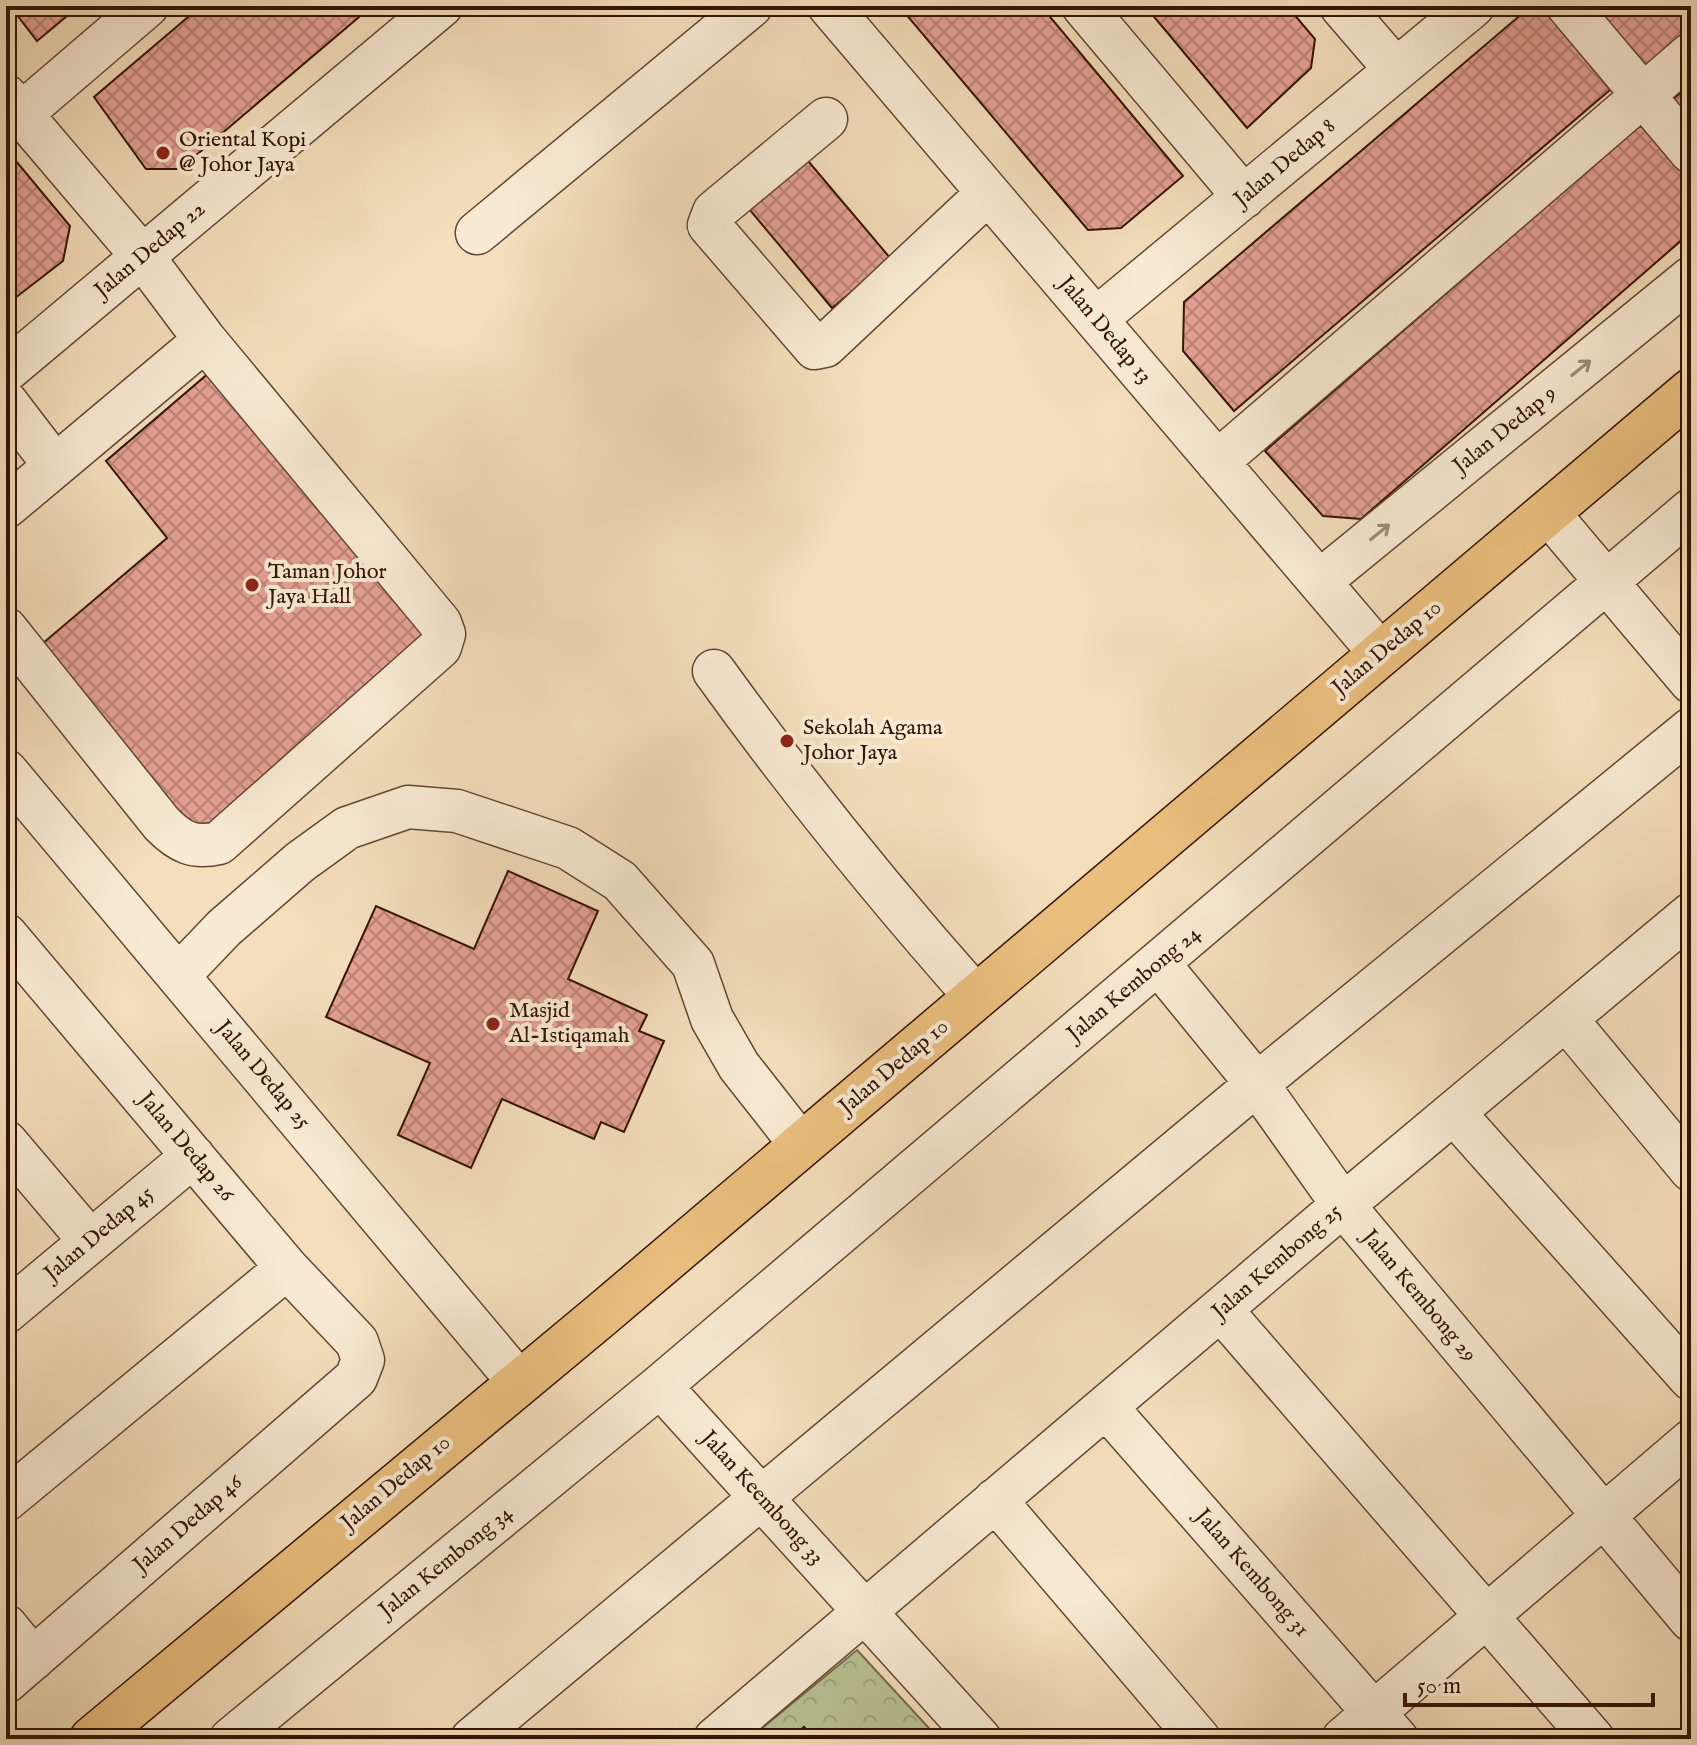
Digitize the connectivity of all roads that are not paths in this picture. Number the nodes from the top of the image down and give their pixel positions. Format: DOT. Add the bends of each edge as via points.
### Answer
graph roads {
  1 [pos="147,6"];
  2 [pos="441,6"];
  3 [pos="751,6"];
  4 [pos="829,6"];
  5 [pos="1083,6"];
  6 [pos="1341,6"];
  7 [pos="1473,6"];
  8 [pos="1568,6"];
  9 [pos="1691,54"];
  10 [pos="1396,70"];
  11 [pos="1643,95"];
  12 [pos="14,105"];
  13 [pos="826,119"];
  14 [pos="1691,152"];
  15 [pos="988,193"];
  16 [pos="1244,197"];
  17 [pos="477,233"];
  18 [pos="155,273"];
  19 [pos="1691,278"];
  20 [pos="1096,319"];
  21 [pos="205,340"];
  22 [pos="6,370"];
  23 [pos="1691,391"];
  24 [pos="6,402"];
  25 [pos="1217,462"];
  26 [pos="55,466"];
  27 [pos="6,507"];
  28 [pos="1691,510"];
  29 [pos="1549,514"];
  30 [pos="1320,581"];
  31 [pos="1607,582"];
  32 [pos="6,629"];
  33 [pos="1380,653"];
  34 [pos="714,671"];
  35 [pos="1691,682"];
  36 [pos="1691,729"];
  37 [pos="6,771"];
  38 [pos="1691,914"];
  39 [pos="6,935"];
  40 [pos="1158,963"];
  41 [pos="180,974"];
  42 [pos="976,997"];
  43 [pos="1566,1019"];
  44 [pos="1257,1084"];
  45 [pos="1454,1113"];
  46 [pos="6,1142"];
  47 [pos="801,1145"];
  48 [pos="193,1156"];
  49 [pos="1691,1170"];
  50 [pos="1343,1205"];
  51 [pos="90,1241"];
  52 [pos="287,1268"];
  53 [pos="1221,1310"];
  54 [pos="6,1312"];
  55 [pos="363,1360"];
  56 [pos="1691,1379"];
  57 [pos="518,1381"];
  58 [pos="660,1386"];
  59 [pos="1106,1407"];
  60 [pos="1691,1441"];
  61 [pos="761,1497"];
  62 [pos="6,1500"];
  63 [pos="995,1500"];
  64 [pos="1603,1516"];
  65 [pos="865,1611"];
  66 [pos="1488,1615"];
  67 [pos="1691,1620"];
  68 [pos="6,1626"];
  69 [pos="19,1670"];
  70 [pos="1385,1726"];
  71 [pos="92,1739"];
  72 [pos="231,1739"];
  73 [pos="472,1739"];
  74 [pos="715,1739"];
  75 [pos="980,1739"];
  76 [pos="1199,1739"];
  77 [pos="1343,1739"];
  78 [pos="1593,1739"];
  1 -- 12 [label="street"];
  2 -- 18 [label="street, Jalan Dedap 22"];
  3 -- 17 [label="street"];
  4 -- 15 [label="street, Jalan Dedap 13"];
  5 -- 16 [label="street"];
  6 -- 10 [label="street"];
  7 -- 10 [label="street, Jalan Dedap 8"];
  8 -- 11 [label="street"];
  9 -- 11 [label="street"];
  10 -- 16 [label="street, Jalan Dedap 8"];
  11 -- 14 [label="street"];
  11 -- 25 [label="street"];
  12 -- 18 [label="street"];
  13 -- 15 [label="street" via="714,212 709,225 815,348 825,346"];
  15 -- 20 [label="street, Jalan Dedap 13"];
  16 -- 20 [label="street, Jalan Dedap 8"];
  18 -- 21 [label="street"];
  18 -- 22 [label="street, Jalan Dedap 22"];
  30 -- 19 [label="street, Jalan Dedap 9, one-way"];
  20 -- 25 [label="street, Jalan Dedap 13"];
  21 -- 26 [label="street"];
  21 -- 32 [label="street" via="440,623 440,647 219,843 199,848 162,824"];
  23 -- 29 [label="main road, Jalan Dedap 10"];
  24 -- 26 [label="street"];
  25 -- 30 [label="street, Jalan Dedap 13"];
  26 -- 27 [label="street"];
  28 -- 31 [label="street, Jalan Kembong 24"];
  29 -- 31 [label="street"];
  29 -- 33 [label="main road, Jalan Dedap 10"];
  30 -- 33 [label="street, Jalan Dedap 13"];
  31 -- 35 [label="street"];
  31 -- 40 [label="street, Jalan Kembong 24"];
  33 -- 42 [label="main road, Jalan Dedap 10"];
  34 -- 42 [label="street" via="825,821"];
  36 -- 44 [label="street"];
  37 -- 41 [label="street, Jalan Dedap 25"];
  38 -- 43 [label="street, Jalan Kembong 25"];
  39 -- 48 [label="street, Jalan Dedap 26"];
  40 -- 44 [label="street, Jalan Kembong 29"];
  40 -- 58 [label="street, Jalan Kembong 24"];
  41 -- 47 [label="street" via="224,928 347,828 408,807 457,811 568,848 620,881 693,964 712,1019 739,1066"];
  41 -- 57 [label="street, Jalan Dedap 25"];
  42 -- 47 [label="main road, Jalan Dedap 10"];
  43 -- 45 [label="street, Jalan Kembong 25"];
  43 -- 49 [label="street"];
  44 -- 50 [label="street, Jalan Kembong 29"];
  44 -- 61 [label="street"];
  45 -- 50 [label="street, Jalan Kembong 25"];
  45 -- 56 [label="street"];
  46 -- 51 [label="street"];
  47 -- 57 [label="main road, Jalan Dedap 10"];
  48 -- 51 [label="street, Jalan Dedap 45"];
  48 -- 52 [label="street, Jalan Dedap 26"];
  50 -- 53 [label="street, Jalan Kembong 25"];
  50 -- 64 [label="street, Jalan Kembong 29"];
  51 -- 54 [label="street, Jalan Dedap 45"];
  52 -- 55 [label="street, Jalan Dedap 26" via="357,1342"];
  52 -- 62 [label="street"];
  53 -- 59 [label="street, Jalan Kembong 25"];
  53 -- 66 [label="street"];
  55 -- 69 [label="street, Jalan Dedap 46" via="356,1378"];
  57 -- 71 [label="main road, Jalan Dedap 10"];
  58 -- 61 [label="street, Jalan Keembong 33"];
  58 -- 72 [label="street, Jalan Kembong 34"];
  59 -- 63 [label="street, Jalan Kembong 25"];
  59 -- 70 [label="street, Jalan Kembong 31"];
  60 -- 64 [label="street"];
  61 -- 65 [label="street, Jalan Keembong 33"];
  61 -- 73 [label="street"];
  63 -- 65 [label="street, Jalan Kembong 25"];
  63 -- 76 [label="street"];
  64 -- 66 [label="street"];
  64 -- 67 [label="street, Jalan Kembong 29"];
  65 -- 74 [label="street, Jalan Kembong 25"];
  65 -- 75 [label="street, Jalan Keembong 33"];
  66 -- 70 [label="street"];
  66 -- 78 [label="street"];
  68 -- 69 [label="street"];
  70 -- 77 [label="street"];
}
